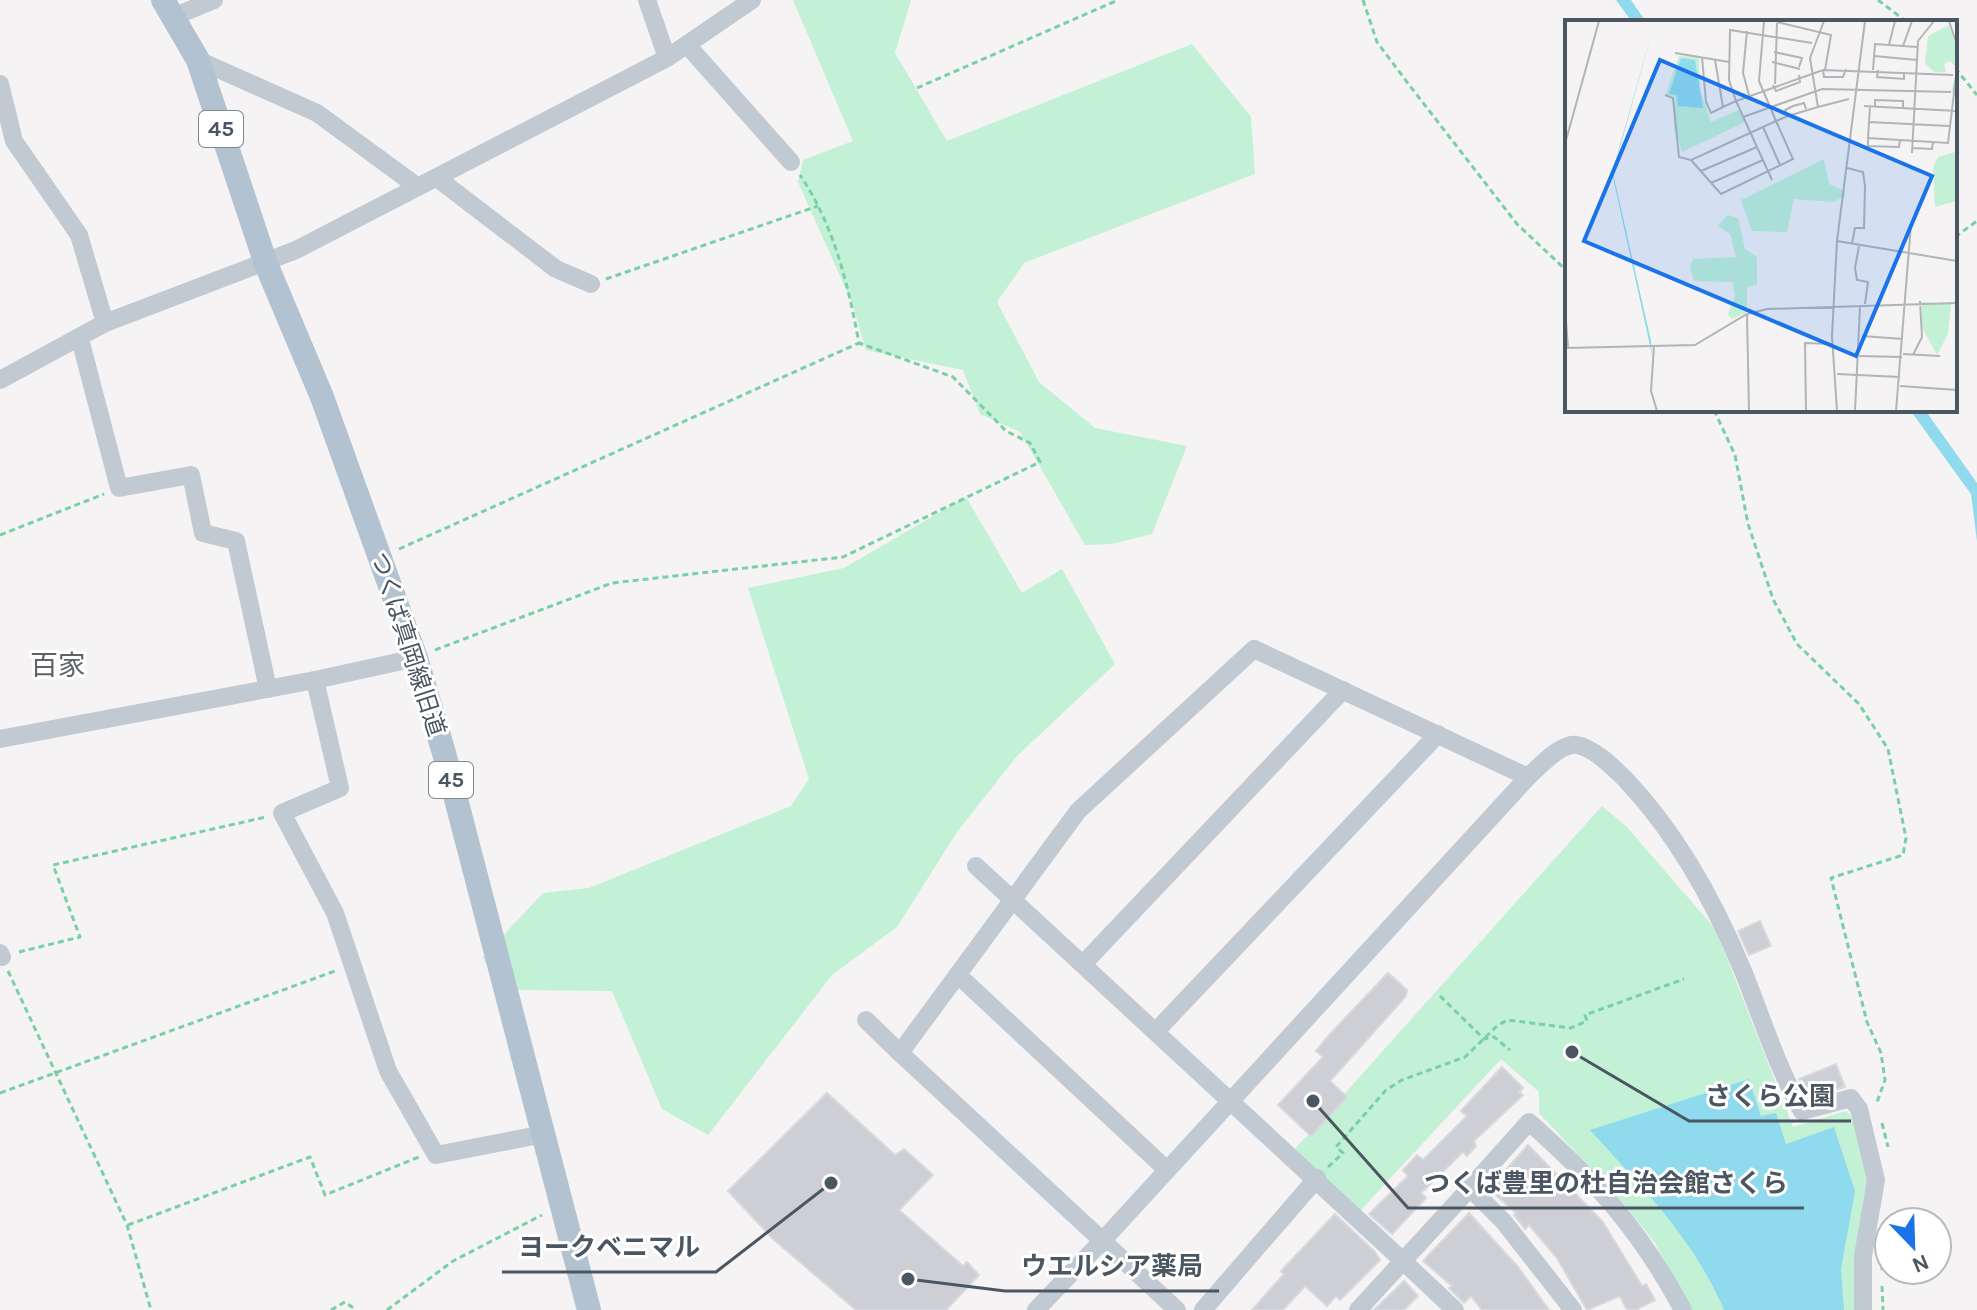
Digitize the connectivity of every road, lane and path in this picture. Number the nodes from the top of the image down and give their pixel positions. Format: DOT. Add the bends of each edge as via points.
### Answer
graph roads {
  1 [pos="214,0"];
  2 [pos="647,0"];
  3 [pos="752,0"];
  4 [pos="1118,0"];
  5 [pos="1363,0"];
  6 [pos="1878,0"];
  7 [pos="168,8"];
  8 [pos="1904,20"];
  9 [pos="688,46"];
  10 [pos="667,58"];
  11 [pos="198,60"];
  12 [pos="1957,70"];
  13 [pos="0,84"];
  14 [pos="917,88"];
  15 [pos="1977,95"];
  16 [pos="7,144"];
  17 [pos="791,162"];
  18 [pos="437,178"];
  19 [pos="418,187"];
  20 [pos="820,205"];
  21 [pos="1977,221"];
  22 [pos="1957,236"];
  23 [pos="266,264"];
  24 [pos="1565,269"];
  25 [pos="591,284"];
  26 [pos="105,323"];
  27 [pos="80,339"];
  28 [pos="859,343"];
  29 [pos="0,380"];
  30 [pos="1716,412"];
  31 [pos="119,488"];
  32 [pos="0,535"];
  33 [pos="380,557"];
  34 [pos="416,658"];
  35 [pos="315,680"];
  36 [pos="268,689"];
  37 [pos="1343,690"];
  38 [pos="1438,734"];
  39 [pos="0,739"];
  40 [pos="1528,777"];
  41 [pos="282,813"];
  42 [pos="976,866"];
  43 [pos="1014,899"];
  44 [pos="1,955"];
  45 [pos="1084,963"];
  46 [pos="354,964"];
  47 [pos="958,975"];
  48 [pos="1684,979"];
  49 [pos="1440,996"];
  50 [pos="866,1020"];
  51 [pos="1157,1030"];
  52 [pos="1484,1039"];
  53 [pos="1510,1050"];
  54 [pos="900,1053"];
  55 [pos="54,1072"];
  56 [pos="0,1093"];
  57 [pos="1231,1101"];
  58 [pos="544,1134"];
  59 [pos="1888,1149"];
  60 [pos="433,1150"];
  61 [pos="1167,1170"];
  62 [pos="1317,1178"];
  63 [pos="1470,1188"];
  64 [pos="563,1204"];
  65 [pos="127,1225"];
  66 [pos="1104,1239"];
  67 [pos="1403,1261"];
  68 [pos="1883,1286"];
  69 [pos="1046,1307"];
  70 [pos="151,1310"];
  71 [pos="331,1310"];
  72 [pos="356,1310"];
  73 [pos="387,1310"];
  74 [pos="589,1310"];
  75 [pos="1177,1310"];
  76 [pos="1203,1310"];
  77 [pos="1358,1310"];
  78 [pos="1455,1310"];
  79 [pos="1573,1310"];
  80 [pos="1683,1310"];
  81 [pos="1863,1310"];
  82 [pos="1883,1310"];
  1 -- 7 [label="street"];
  2 -- 10 [label="street"];
  3 -- 9 [label="street"];
  4 -- 14 [label="path"];
  5 -- 24 [label="path" via="1377,42 1410,86 1517,224"];
  6 -- 8 [label="path"];
  7 -- 11 [label="main road, つくば真岡線旧道 / 45"];
  9 -- 10 [label="street"];
  9 -- 17 [label="street"];
  10 -- 18 [label="street"];
  11 -- 19 [label="street" via="317,113"];
  11 -- 23 [label="main road, つくば真岡線旧道 / 45"];
  12 -- 15 [label="path"];
  13 -- 16 [label="street"];
  16 -- 26 [label="street" via="79,235"];
  17 -- 20 [label="path"];
  18 -- 19 [label="street"];
  18 -- 25 [label="street" via="556,269"];
  19 -- 23 [label="street"];
  20 -- 25 [label="path"];
  20 -- 28 [label="path" via="848,286"];
  21 -- 22 [label="path"];
  23 -- 26 [label="street"];
  23 -- 33 [label="main road, つくば真岡線旧道 / 45"];
  26 -- 27 [label="street"];
  27 -- 29 [label="street"];
  27 -- 31 [label="street"];
  28 -- 33 [label="path"];
  28 -- 34 [label="path" via="953,377 1006,431 1030,443 1040,462 843,557 612,583"];
  30 -- 59 [label="path" via="1735,455 1748,524 1773,599 1797,644 1859,704 1888,749 1906,838 1903,855 1831,878 1867,1022 1881,1053 1885,1080 1876,1104"];
  31 -- 32 [label="path"];
  31 -- 36 [label="street" via="191,475 203,533 236,541"];
  33 -- 34 [label="main road, つくば真岡線旧道 / 45"];
  34 -- 35 [label="street"];
  34 -- 58 [label="main road, つくば真岡線旧道 / 45"];
  35 -- 36 [label="street"];
  35 -- 41 [label="street" via="340,788"];
  36 -- 39 [label="street"];
  37 -- 38 [label="street"];
  37 -- 43 [label="street" via="1254,649 1078,811"];
  37 -- 45 [label="street"];
  38 -- 40 [label="street"];
  38 -- 51 [label="street"];
  40 -- 57 [label="street"];
  40 -- 81 [label="street" via="1569,745 1579,744 1611,765 1662,824 1696,876 1742,968 1802,1111 1851,1098 1859,1109 1876,1180 1863,1256"];
  41 -- 44 [label="path" via="53,865 80,937"];
  41 -- 46 [label="street" via="335,913"];
  42 -- 43 [label="street"];
  43 -- 45 [label="street"];
  43 -- 47 [label="street"];
  44 -- 55 [label="path"];
  45 -- 51 [label="street"];
  46 -- 55 [label="path"];
  46 -- 60 [label="street" via="388,1071"];
  47 -- 54 [label="street"];
  47 -- 61 [label="street"];
  48 -- 52 [label="path" via="1585,1015 1587,1021 1571,1028 1508,1020"];
  49 -- 52 [label="path"];
  50 -- 54 [label="street"];
  51 -- 57 [label="street"];
  52 -- 53 [label="path" via="1494,1037"];
  52 -- 62 [label="path" via="1465,1057 1386,1090 1336,1147 1343,1153"];
  54 -- 66 [label="street"];
  55 -- 56 [label="path"];
  55 -- 65 [label="path"];
  57 -- 61 [label="street"];
  57 -- 62 [label="street"];
  58 -- 60 [label="street" via="436,1155"];
  58 -- 64 [label="main road, つくば真岡線旧道 / 45"];
  60 -- 65 [label="path" via="325,1195 310,1157"];
  61 -- 66 [label="street"];
  62 -- 67 [label="street"];
  62 -- 76 [label="street"];
  63 -- 67 [label="street"];
  63 -- 79 [label="street" via="1504,1222"];
  63 -- 80 [label="street" via="1529,1122 1585,1172 1630,1223"];
  64 -- 73 [label="path" via="453,1261"];
  64 -- 74 [label="main road, つくば真岡線旧道 / 45"];
  65 -- 70 [label="path"];
  66 -- 69 [label="street"];
  66 -- 75 [label="street"];
  67 -- 77 [label="street"];
  67 -- 78 [label="street"];
  68 -- 82 [label="path"];
  71 -- 72 [label="path" via="345,1302"];
}
